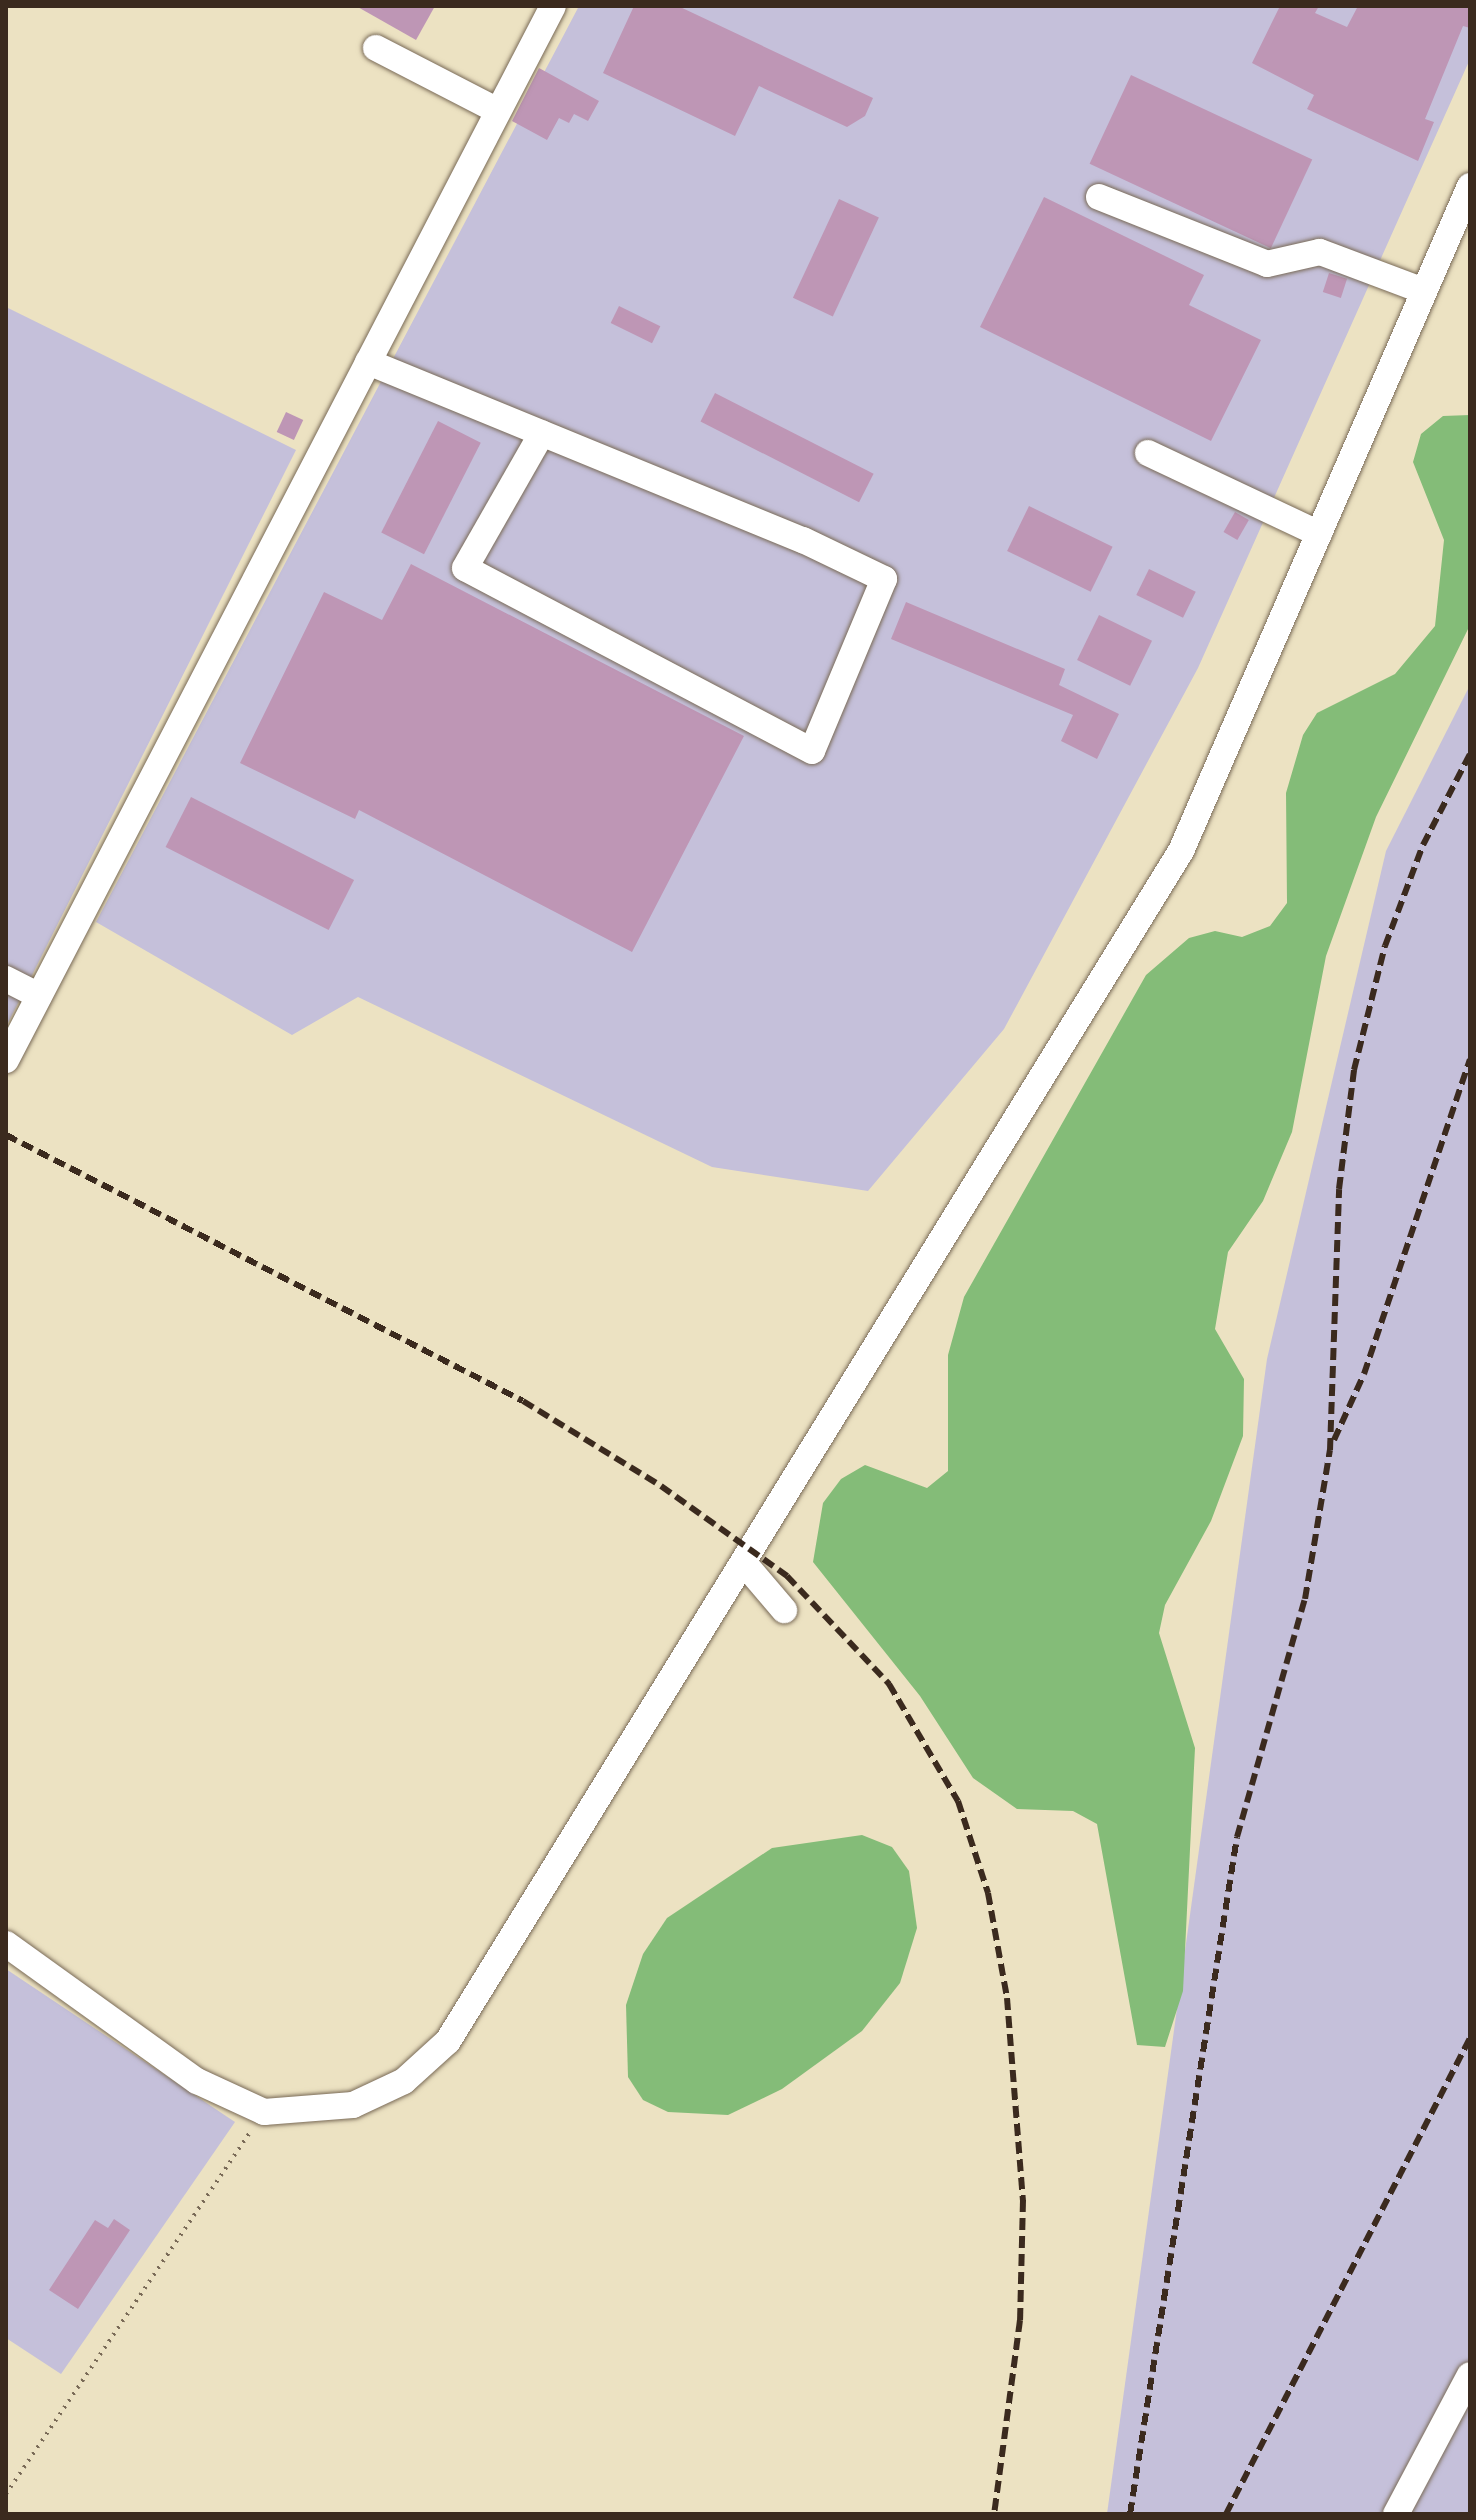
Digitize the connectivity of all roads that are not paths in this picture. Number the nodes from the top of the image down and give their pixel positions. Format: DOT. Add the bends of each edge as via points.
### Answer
graph roads {
  1 [pos="553,6"];
  2 [pos="376,48"];
  3 [pos="498,111"];
  4 [pos="1470,186"];
  5 [pos="1099,197"];
  6 [pos="1424,291"];
  7 [pos="368,362"];
  8 [pos="542,433"];
  9 [pos="1148,453"];
  10 [pos="1319,534"];
  11 [pos="6,979"];
  12 [pos="39,996"];
  13 [pos="6,1060"];
  14 [pos="744,1563"];
  15 [pos="784,1610"];
  16 [pos="6,1944"];
  17 [pos="1470,2375"];
  18 [pos="1396,2514"];
  1 -- 3 [label="street"];
  2 -- 3 [label="street"];
  3 -- 7 [label="street"];
  4 -- 6 [label="street"];
  5 -- 6 [label="street" via="1267,264 1320,252"];
  6 -- 10 [label="street"];
  7 -- 8 [label="street"];
  7 -- 12 [label="street"];
  8 -- 8 [label="street" via="884,579 812,751 465,568"];
  9 -- 10 [label="street"];
  10 -- 14 [label="street" via="1181,851"];
  11 -- 12 [label="street"];
  12 -- 13 [label="street"];
  14 -- 15 [label="street"];
  14 -- 16 [label="street" via="448,2041 404,2081 353,2105 264,2112 197,2081"];
  17 -- 18 [label="street"];
}
